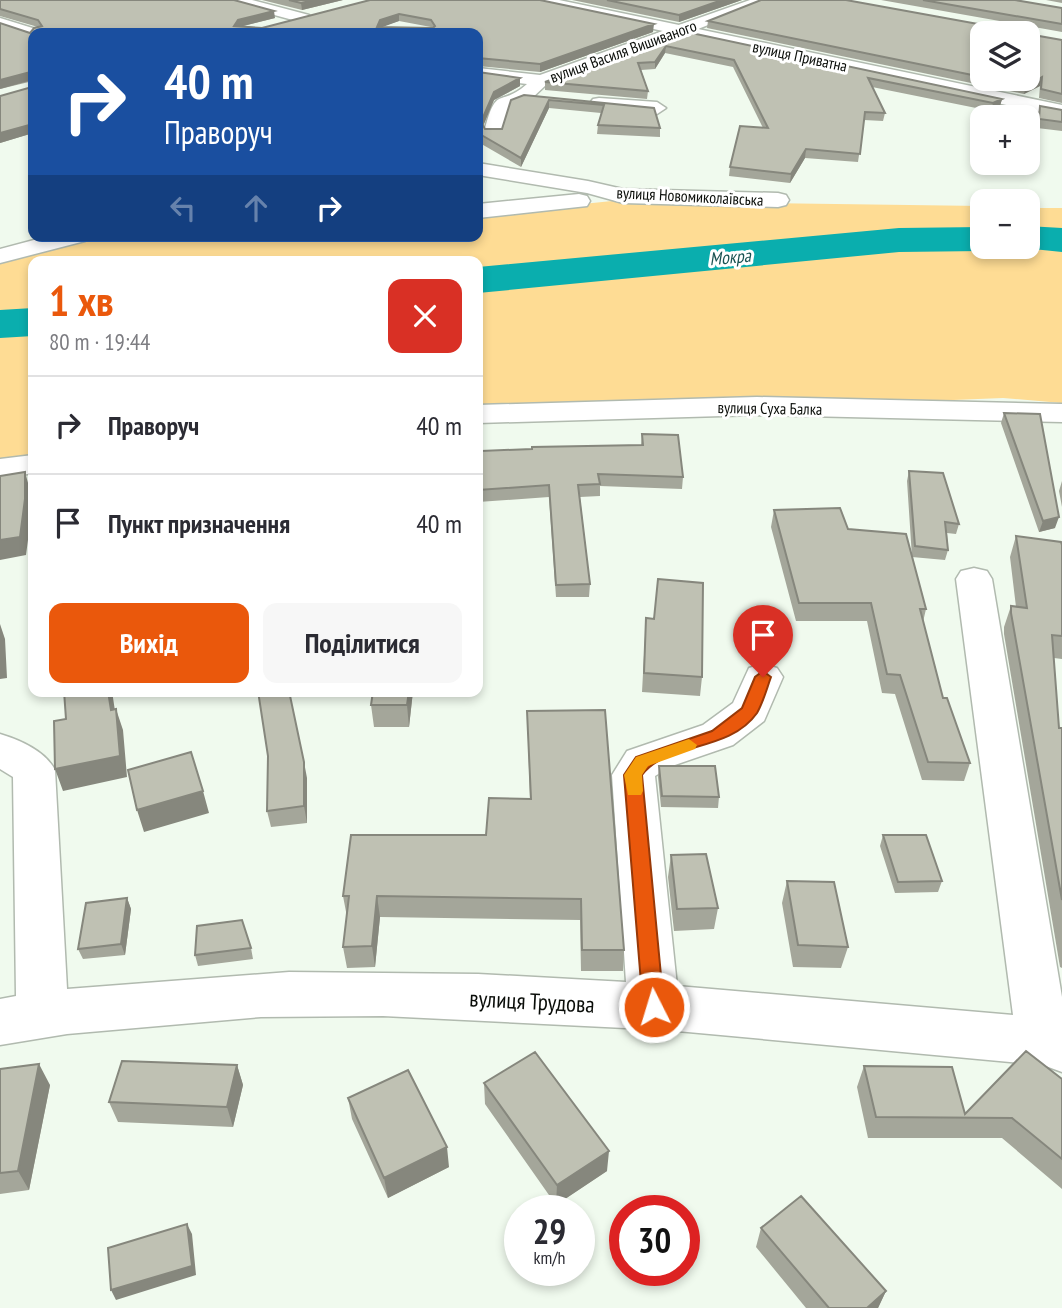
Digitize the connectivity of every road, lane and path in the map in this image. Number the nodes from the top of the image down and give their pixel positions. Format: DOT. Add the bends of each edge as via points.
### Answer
graph roads {
  1 [pos="235,0"];
  2 [pos="538,0"];
  3 [pos="764,0"];
  4 [pos="0,23"];
  5 [pos="269,27"];
  6 [pos="681,30"];
  7 [pos="28,31"];
  8 [pos="483,74"];
  9 [pos="541,80"];
  10 [pos="524,96"];
  11 [pos="551,98"];
  12 [pos="577,101"];
  13 [pos="657,108"];
  14 [pos="1062,111"];
  15 [pos="494,131"];
  16 [pos="483,170"];
  17 [pos="623,196"];
  18 [pos="778,200"];
  19 [pos="483,210"];
  20 [pos="54,242"];
  21 [pos="0,256"];
  22 [pos="1062,413"];
  23 [pos="483,414"];
  24 [pos="28,465"];
  25 [pos="0,469"];
  26 [pos="974,579"];
  27 [pos="763,677"];
  28 [pos="0,749"];
  29 [pos="654,1007"];
  30 [pos="21,1018"];
  31 [pos="1052,1045"];
  1 -- 5 [label="street" via="311,16"];
  2 -- 6 [label="street, вулиця Приватна"];
  3 -- 6 [label="street, вулиця Василя Вишиваного"];
  4 -- 7 [label="street"];
  6 -- 9 [label="street, вулиця Василя Вишиваного"];
  6 -- 14 [label="street, вулиця Приватна"];
  8 -- 9 [label="street, вулиця Василя Вишиваного"];
  9 -- 10 [label="street"];
  10 -- 11 [label="street"];
  10 -- 15 [label="street" via="504,101"];
  12 -- 13 [label="street"];
  16 -- 17 [label="street, вулиця Новомиколаївська"];
  17 -- 18 [label="street, вулиця Новомиколаївська"];
  17 -- 19 [label="street"];
  20 -- 21 [label="street"];
  22 -- 23 [label="street, вулиця Суха Балка" via="757,406"];
  24 -- 25 [label="street"];
  26 -- 31 [label="street"];
  27 -- 29 [label="street" via="750,711 718,736 657,755 642,762 633,775"];
  28 -- 30 [label="street" via="34,770"];
  29 -- 30 [label="street, вулиця Трудова" via="287,994"];
  29 -- 31 [label="street, вулиця Трудова"];
}
